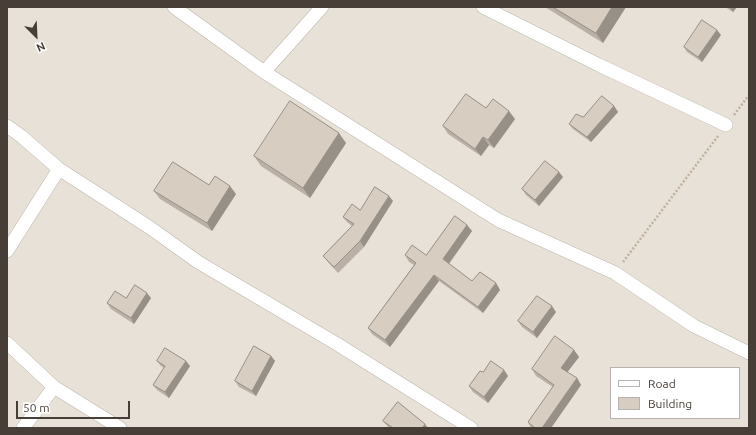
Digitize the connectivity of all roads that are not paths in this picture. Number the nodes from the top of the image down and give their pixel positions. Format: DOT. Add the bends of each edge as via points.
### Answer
graph roads {
  1 [pos="174,7"];
  2 [pos="322,7"];
  3 [pos="483,7"];
  4 [pos="264,72"];
  5 [pos="726,125"];
  6 [pos="7,126"];
  7 [pos="59,169"];
  8 [pos="7,251"];
  9 [pos="7,343"];
  10 [pos="749,353"];
  11 [pos="54,387"];
  12 [pos="23,428"];
  13 [pos="120,428"];
  14 [pos="471,428"];
  1 -- 4 [label="street"];
  2 -- 4 [label="street"];
  3 -- 5 [label="street" via="599,66"];
  4 -- 10 [label="street" via="498,220 615,273 694,326"];
  6 -- 7 [label="street"];
  7 -- 8 [label="street"];
  7 -- 14 [label="street" via="149,226 198,262 337,344"];
  9 -- 11 [label="street"];
  11 -- 12 [label="street"];
  11 -- 13 [label="street"];
}
